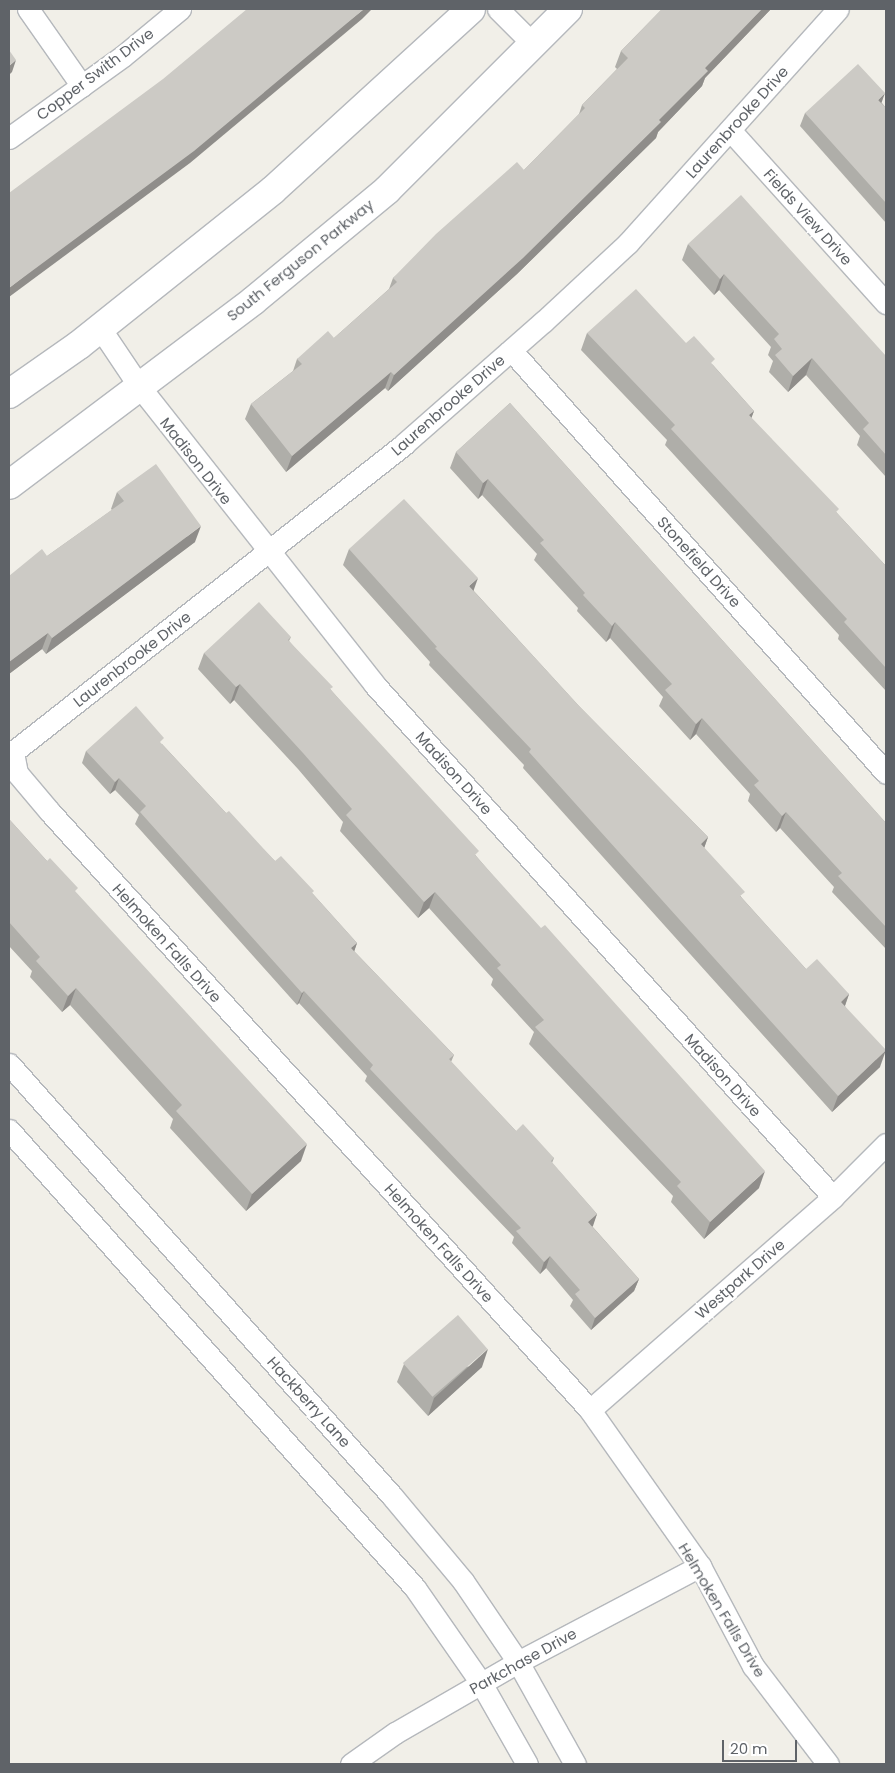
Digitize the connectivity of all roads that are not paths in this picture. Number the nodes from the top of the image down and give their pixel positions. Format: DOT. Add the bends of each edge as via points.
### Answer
graph roads {
  1 [pos="28,9"];
  2 [pos="180,9"];
  3 [pos="471,9"];
  4 [pos="498,9"];
  5 [pos="568,9"];
  6 [pos="838,9"];
  7 [pos="533,44"];
  8 [pos="82,86"];
  9 [pos="730,130"];
  10 [pos="9,138"];
  11 [pos="886,303"];
  12 [pos="100,328"];
  13 [pos="511,350"];
  14 [pos="138,386"];
  15 [pos="9,394"];
  16 [pos="9,485"];
  17 [pos="268,552"];
  18 [pos="13,752"];
  19 [pos="886,773"];
  20 [pos="9,1064"];
  21 [pos="9,1130"];
  22 [pos="886,1144"];
  23 [pos="833,1197"];
  24 [pos="590,1410"];
  25 [pos="700,1566"];
  26 [pos="518,1662"];
  27 [pos="481,1683"];
  28 [pos="351,1764"];
  29 [pos="527,1764"];
  30 [pos="575,1764"];
  31 [pos="828,1764"];
  1 -- 8 [label="street"];
  2 -- 8 [label="street, Copper Swith Drive"];
  3 -- 12 [label="street" via="273,190"];
  4 -- 7 [label="street"];
  5 -- 7 [label="street, South Ferguson Parkway"];
  6 -- 9 [label="street, Laurenbrooke Drive"];
  7 -- 14 [label="street, South Ferguson Parkway" via="387,190 253,301"];
  8 -- 10 [label="street, Copper Swith Drive"];
  9 -- 11 [label="street, Fields View Drive"];
  9 -- 13 [label="street, Laurenbrooke Drive" via="628,243"];
  12 -- 14 [label="street, Madison Drive"];
  12 -- 15 [label="street"];
  13 -- 17 [label="street, Laurenbrooke Drive" via="404,444"];
  13 -- 19 [label="street, Stonefield Drive"];
  14 -- 16 [label="street, South Ferguson Parkway"];
  14 -- 17 [label="street, Madison Drive"];
  17 -- 18 [label="street, Laurenbrooke Drive"];
  17 -- 23 [label="street, Madison Drive" via="374,684"];
  18 -- 24 [label="street, Helmoken Falls Drive" via="17,773 50,812"];
  20 -- 26 [label="street, Hackberry Lane" via="392,1496 463,1581"];
  21 -- 27 [label="street" via="415,1588"];
  22 -- 23 [label="street, Westpark Drive"];
  23 -- 24 [label="street, Westpark Drive"];
  24 -- 25 [label="street, Helmoken Falls Drive"];
  25 -- 26 [label="street, Parkchase Drive"];
  25 -- 31 [label="street, Helmoken Falls Drive" via="753,1666"];
  26 -- 27 [label="street, Parkchase Drive"];
  26 -- 30 [label="street, Hackberry Lane"];
  27 -- 28 [label="street, Parkchase Drive" via="395,1733"];
  27 -- 29 [label="street"];
}
